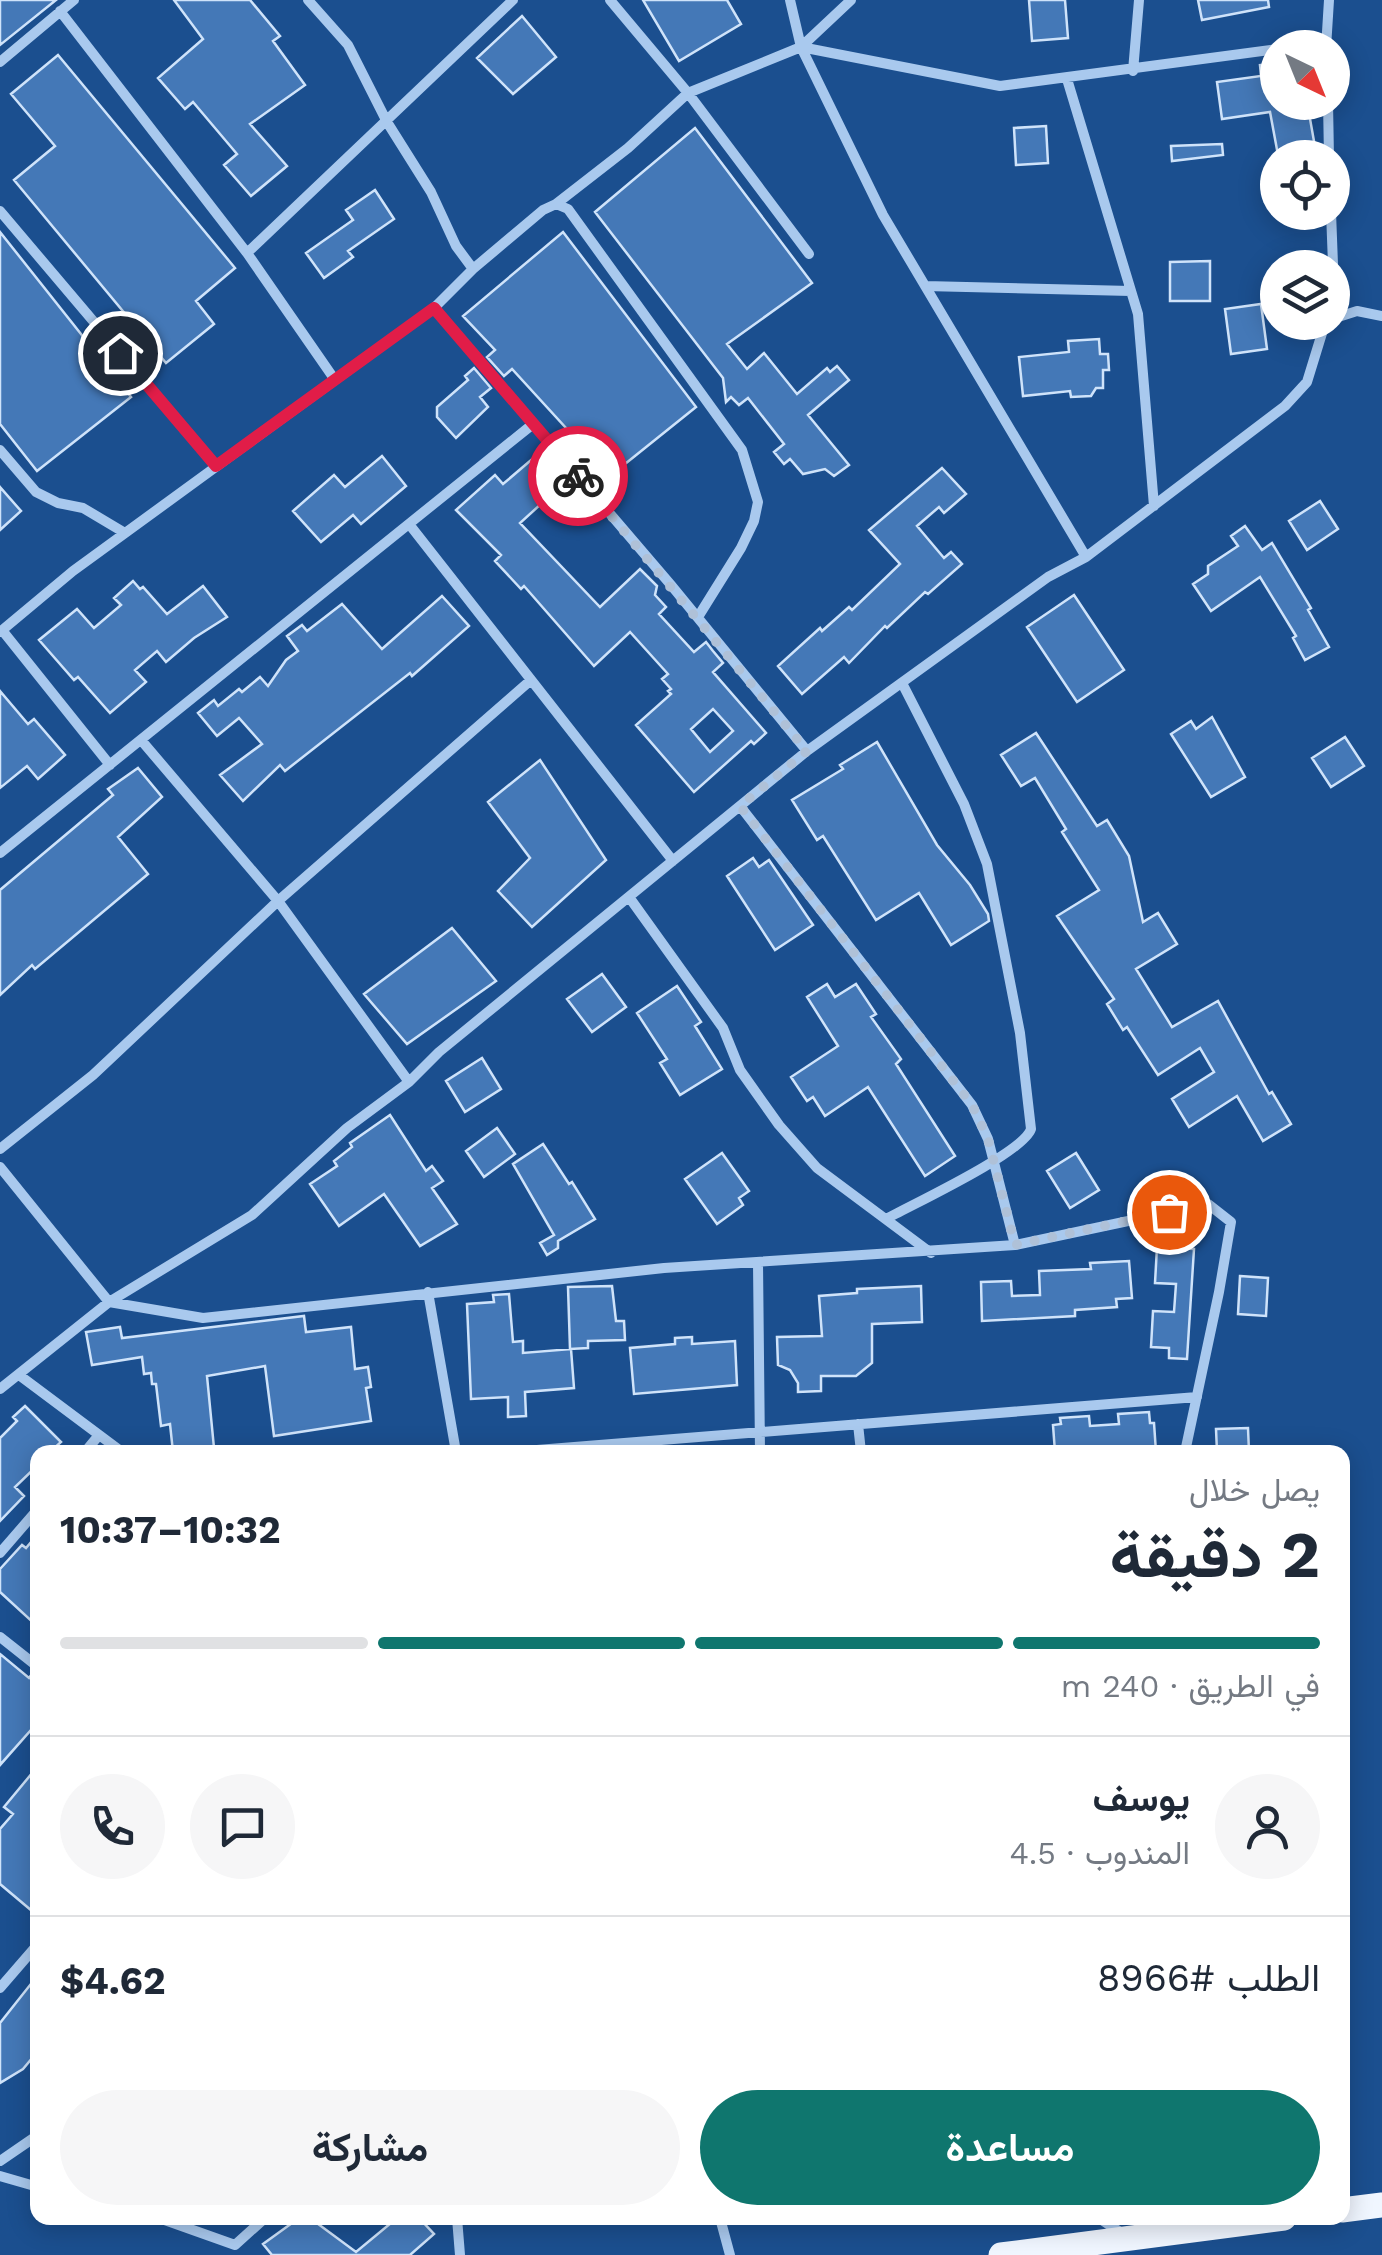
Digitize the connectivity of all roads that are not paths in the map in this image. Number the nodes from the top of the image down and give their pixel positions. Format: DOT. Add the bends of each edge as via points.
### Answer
graph roads {
  1 [pos="74,0"];
  2 [pos="308,0"];
  3 [pos="514,0"];
  4 [pos="610,0"];
  5 [pos="790,0"];
  6 [pos="851,0"];
  7 [pos="1139,0"];
  8 [pos="1329,0"];
  9 [pos="60,12"];
  10 [pos="1327,30"];
  11 [pos="801,48"];
  12 [pos="1260,52"];
  13 [pos="0,62"];
  14 [pos="1133,71"];
  15 [pos="1067,78"];
  16 [pos="688,93"];
  17 [pos="387,122"];
  18 [pos="556,204"];
  19 [pos="0,211"];
  20 [pos="247,254"];
  21 [pos="809,254"];
  22 [pos="473,268"];
  23 [pos="925,286"];
  24 [pos="1131,290"];
  25 [pos="434,308"];
  26 [pos="1350,314"];
  27 [pos="1382,316"];
  28 [pos="1320,340"];
  29 [pos="335,380"];
  30 [pos="533,424"];
  31 [pos="0,450"];
  32 [pos="216,466"];
  33 [pos="1154,506"];
  34 [pos="408,524"];
  35 [pos="124,533"];
  36 [pos="1086,558"];
  37 [pos="698,617"];
  38 [pos="1,631"];
  39 [pos="531,680"];
  40 [pos="902,683"];
  41 [pos="141,740"];
  42 [pos="807,751"];
  43 [pos="110,765"];
  44 [pos="740,806"];
  45 [pos="0,853"];
  46 [pos="673,861"];
  47 [pos="628,897"];
  48 [pos="278,901"];
  49 [pos="409,1082"];
  50 [pos="0,1149"];
  51 [pos="993,1162"];
  52 [pos="0,1167"];
  53 [pos="886,1220"];
  54 [pos="1015,1245"];
  55 [pos="931,1253"];
  56 [pos="758,1263"];
  57 [pos="428,1292"];
  58 [pos="109,1302"];
  59 [pos="19,1375"];
  60 [pos="0,1390"];
  61 [pos="1196,1397"];
  62 [pos="858,1424"];
  63 [pos="759,1432"];
  64 [pos="99,1435"];
  65 [pos="90,1445"];
  66 [pos="113,1445"];
  67 [pos="455,1445"];
  68 [pos="598,1445"];
  69 [pos="760,1445"];
  70 [pos="860,1445"];
  71 [pos="1186,1445"];
  72 [pos="30,1518"];
  73 [pos="0,1553"];
  74 [pos="0,1638"];
  75 [pos="30,1661"];
  76 [pos="30,1953"];
  77 [pos="0,1988"];
  78 [pos="30,2140"];
  79 [pos="0,2161"];
  80 [pos="0,2176"];
  81 [pos="30,2185"];
  82 [pos="1382,2204"];
  83 [pos="1350,2209"];
  84 [pos="180,2225"];
  85 [pos="257,2225"];
  86 [pos="458,2225"];
  87 [pos="722,2225"];
  88 [pos="1110,2225"];
  89 [pos="1230,2225"];
  90 [pos="1129,2238"];
  91 [pos="460,2255"];
  92 [pos="730,2255"];
  93 [pos="1001,2255"];
  1 -- 9 [label="street"];
  2 -- 17 [label="street" via="348,45"];
  3 -- 17 [label="street"];
  4 -- 16 [label="street"];
  5 -- 11 [label="street"];
  6 -- 11 [label="street"];
  7 -- 14 [label="street"];
  8 -- 10 [label="street"];
  9 -- 13 [label="street"];
  9 -- 20 [label="street"];
  11 -- 15 [label="street" via="1000,86"];
  11 -- 16 [label="street"];
  11 -- 23 [label="street"];
  12 -- 14 [label="street"];
  14 -- 15 [label="street"];
  15 -- 24 [label="street"];
  16 -- 18 [label="street"];
  16 -- 21 [label="street"];
  17 -- 20 [label="street"];
  17 -- 22 [label="street"];
  18 -- 22 [label="street"];
  18 -- 37 [label="street" via="568,209 742,450 758,502 754,522"];
  19 -- 32 [label="street"];
  20 -- 29 [label="street"];
  22 -- 25 [label="street"];
  23 -- 24 [label="street"];
  23 -- 36 [label="street"];
  24 -- 33 [label="street"];
  25 -- 29 [label="street"];
  25 -- 30 [label="street"];
  26 -- 27 [label="street"];
  28 -- 33 [label="street" via="1307,382 1286,406"];
  29 -- 32 [label="street"];
  30 -- 34 [label="street"];
  30 -- 37 [label="street"];
  31 -- 35 [label="street" via="36,492 83,508"];
  32 -- 35 [label="street"];
  33 -- 36 [label="street"];
  34 -- 39 [label="street"];
  34 -- 41 [label="street"];
  35 -- 38 [label="street"];
  36 -- 40 [label="street" via="1048,577"];
  37 -- 42 [label="street"];
  38 -- 43 [label="street"];
  39 -- 46 [label="street"];
  39 -- 48 [label="street"];
  40 -- 42 [label="street"];
  40 -- 51 [label="street" via="987,864 1020,1033 1030,1129 1027,1140"];
  41 -- 43 [label="street"];
  41 -- 48 [label="street"];
  42 -- 44 [label="street"];
  43 -- 45 [label="street"];
  44 -- 46 [label="street"];
  44 -- 51 [label="street" via="955,1080 988,1139"];
  46 -- 47 [label="street"];
  47 -- 49 [label="street"];
  47 -- 53 [label="street" via="724,1028 740,1070 779,1125 817,1168"];
  48 -- 49 [label="street"];
  48 -- 50 [label="street" via="93,1076"];
  49 -- 58 [label="street" via="252,1215"];
  51 -- 53 [label="street"];
  51 -- 54 [label="street"];
  52 -- 58 [label="street"];
  53 -- 55 [label="street"];
  54 -- 55 [label="street"];
  54 -- 61 [label="street" via="1208,1204 1220,1211 1231,1222"];
  55 -- 56 [label="street"];
  56 -- 57 [label="street"];
  56 -- 63 [label="street"];
  57 -- 58 [label="street" via="203,1318"];
  57 -- 67 [label="street"];
  58 -- 59 [label="street"];
  59 -- 60 [label="street"];
  59 -- 64 [label="street"];
  61 -- 62 [label="street"];
  61 -- 71 [label="street"];
  62 -- 63 [label="street"];
  62 -- 70 [label="street"];
  63 -- 68 [label="street"];
  63 -- 69 [label="street"];
  64 -- 65 [label="street"];
  64 -- 66 [label="street"];
  72 -- 73 [label="street"];
  74 -- 75 [label="street"];
  76 -- 77 [label="street"];
  78 -- 79 [label="street"];
  80 -- 81 [label="street"];
  82 -- 83 [label="main road"];
  84 -- 85 [label="street" via="235,2246"];
  86 -- 91 [label="street"];
  87 -- 92 [label="street"];
  88 -- 90 [label="street"];
  89 -- 90 [label="main road"];
  90 -- 93 [label="main road"];
}
